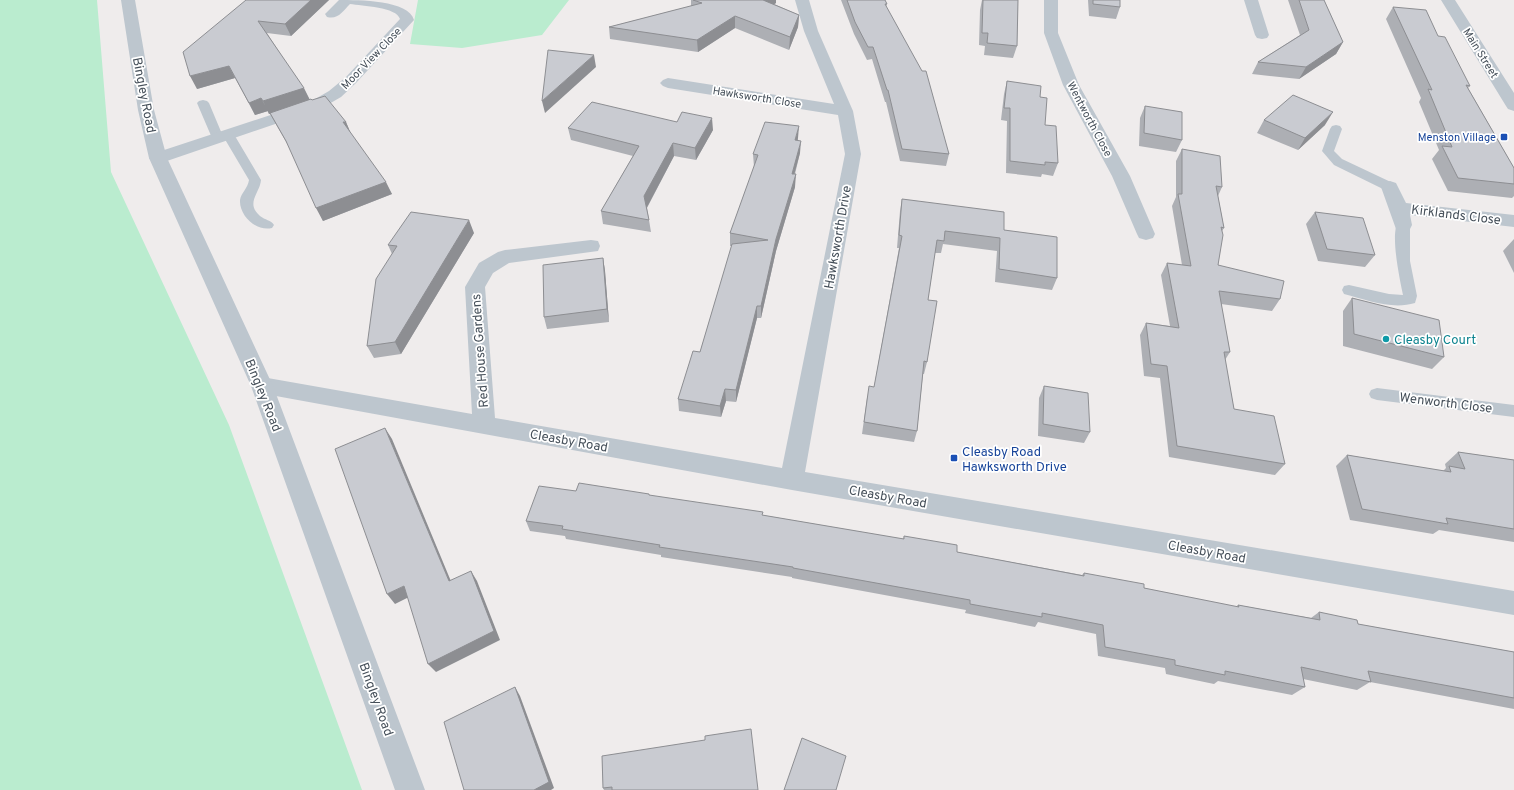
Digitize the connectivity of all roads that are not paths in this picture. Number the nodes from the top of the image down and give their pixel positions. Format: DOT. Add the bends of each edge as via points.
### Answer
graph roads {
  1 [pos="128,0"];
  2 [pos="347,0"];
  3 [pos="802,0"];
  4 [pos="1051,0"];
  5 [pos="1251,0"];
  6 [pos="1448,0"];
  7 [pos="332,14"];
  8 [pos="1262,35"];
  9 [pos="668,83"];
  10 [pos="1508,88"];
  11 [pos="203,103"];
  12 [pos="1514,106"];
  13 [pos="846,111"];
  14 [pos="1336,129"];
  15 [pos="223,136"];
  16 [pos="158,158"];
  17 [pos="1390,187"];
  18 [pos="1401,216"];
  19 [pos="1514,221"];
  20 [pos="267,225"];
  21 [pos="1146,234"];
  22 [pos="591,246"];
  23 [pos="1349,290"];
  24 [pos="262,386"];
  25 [pos="1377,394"];
  26 [pos="1514,411"];
  27 [pos="484,425"];
  28 [pos="792,480"];
  29 [pos="1514,603"];
  30 [pos="410,790"];
  1 -- 16 [label="street, Bingley Road" via="146,110"];
  2 -- 7 [label="street"];
  2 -- 15 [label="street, Moor View Close" via="397,7 406,14 407,20 335,94 316,105"];
  3 -- 13 [label="street, Hawksworth Drive" via="811,31"];
  4 -- 21 [label="street, Wentworth Close" via="1050,33 1071,86 1121,176"];
  5 -- 8 [label="street"];
  6 -- 10 [label="street, Main Street"];
  9 -- 13 [label="street, Hawksworth Close"];
  10 -- 12 [label="street, Main Street"];
  11 -- 15 [label="lane"];
  13 -- 28 [label="street, Hawksworth Drive" via="853,154"];
  14 -- 17 [label="lane" via="1328,151 1338,162"];
  15 -- 16 [label="street, Moor View Close"];
  15 -- 20 [label="lane" via="255,180 255,185 247,196 248,209 256,220"];
  16 -- 24 [label="street, Bingley Road"];
  17 -- 18 [label="street, Kirklands Close"];
  18 -- 19 [label="street, Kirklands Close"];
  18 -- 23 [label="lane" via="1402,253 1410,298 1405,301 1380,298"];
  22 -- 27 [label="street, Red House Gardens" via="505,257 486,268 475,286"];
  24 -- 27 [label="street, Cleasby Road"];
  24 -- 30 [label="street, Bingley Road"];
  25 -- 26 [label="lane, Wenworth Close"];
  27 -- 28 [label="street, Cleasby Road"];
  28 -- 29 [label="street, Cleasby Road"];
}
